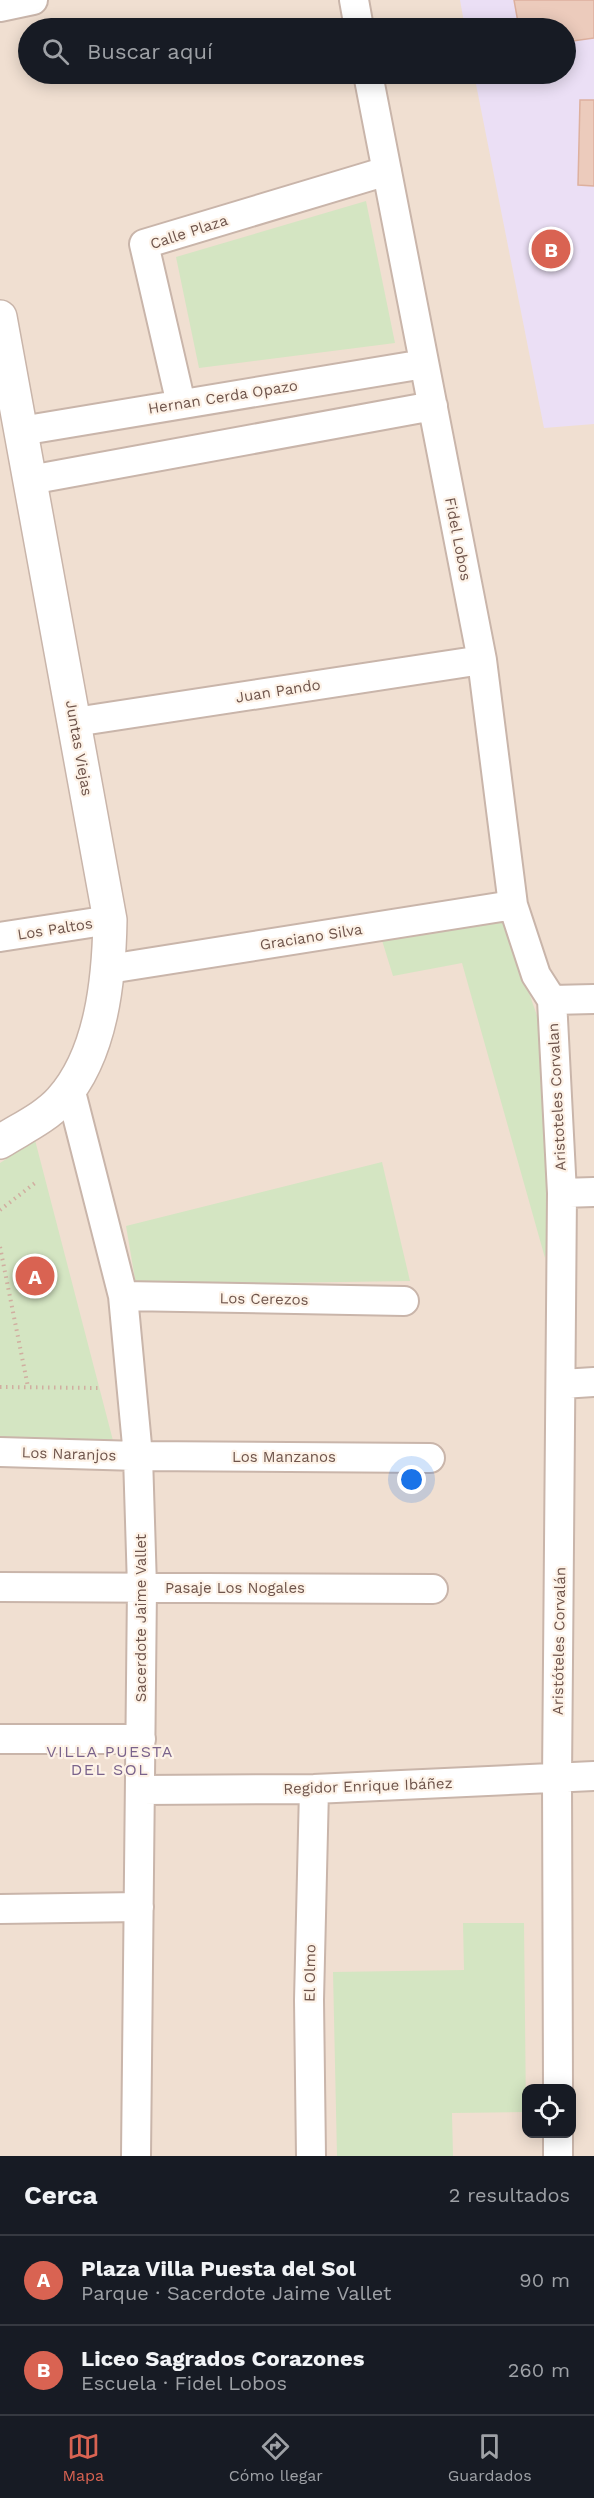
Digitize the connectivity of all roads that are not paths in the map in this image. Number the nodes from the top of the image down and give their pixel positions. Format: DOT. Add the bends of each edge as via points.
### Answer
graph roads {
  1 [pos="33,0"];
  2 [pos="354,0"];
  3 [pos="0,7"];
  4 [pos="357,18"];
  5 [pos="370,84"];
  6 [pos="387,171"];
  7 [pos="0,317"];
  8 [pos="424,364"];
  9 [pos="181,404"];
  10 [pos="433,406"];
  11 [pos="21,431"];
  12 [pos="30,480"];
  13 [pos="482,660"];
  14 [pos="75,722"];
  15 [pos="513,905"];
  16 [pos="110,920"];
  17 [pos="0,937"];
  18 [pos="109,969"];
  19 [pos="594,999"];
  20 [pos="552,1000"];
  21 [pos="70,1088"];
  22 [pos="0,1142"];
  23 [pos="594,1192"];
  24 [pos="562,1193"];
  25 [pos="123,1296"];
  26 [pos="404,1301"];
  27 [pos="594,1382"];
  28 [pos="562,1384"];
  29 [pos="0,1452"];
  30 [pos="138,1456"];
  31 [pos="430,1458"];
  32 [pos="0,1587"];
  33 [pos="142,1587"];
  34 [pos="433,1589"];
  35 [pos="141,1738"];
  36 [pos="0,1739"];
  37 [pos="594,1776"];
  38 [pos="557,1779"];
  39 [pos="142,1790"];
  40 [pos="314,1790"];
  41 [pos="139,1907"];
  42 [pos="0,1909"];
  43 [pos="558,2084"];
  44 [pos="558,2138"];
  45 [pos="136,2156"];
  46 [pos="311,2156"];
  47 [pos="558,2156"];
  1 -- 3 [label="street"];
  2 -- 4 [label="street"];
  5 -- 6 [label="street, Fidel Lobos"];
  6 -- 8 [label="street, Fidel Lobos"];
  6 -- 9 [label="street, Calle Plaza" via="144,244"];
  7 -- 11 [label="street, Juntas Viejas"];
  8 -- 9 [label="street, Hernan Cerda Opazo"];
  8 -- 10 [label="street, Fidel Lobos"];
  9 -- 11 [label="street, Hernan Cerda Opazo"];
  10 -- 12 [label="street"];
  10 -- 13 [label="street, Fidel Lobos"];
  11 -- 12 [label="street, Juntas Viejas"];
  12 -- 14 [label="street, Juntas Viejas"];
  13 -- 14 [label="street, Juan Pando"];
  13 -- 15 [label="street, Fidel Lobos"];
  14 -- 16 [label="street, Juntas Viejas"];
  15 -- 18 [label="street, Graciano Silva"];
  15 -- 20 [label="street, Fidel Lobos" via="536,975"];
  16 -- 17 [label="street, Los Paltos"];
  16 -- 18 [label="street, Juntas Viejas"];
  18 -- 21 [label="street, Juntas Viejas" via="94,1033"];
  19 -- 20 [label="street"];
  20 -- 24 [label="street, Aristoteles Corvalan"];
  21 -- 22 [label="street, Juntas Viejas" via="46,1113"];
  21 -- 25 [label="street, Sacerdote Jaime Vallet"];
  23 -- 24 [label="street"];
  24 -- 28 [label="street, Aristóteles Corvalán"];
  25 -- 26 [label="street, Los Cerezos"];
  25 -- 30 [label="street, Sacerdote Jaime Vallet"];
  27 -- 28 [label="street"];
  28 -- 38 [label="street, Aristóteles Corvalán"];
  29 -- 30 [label="street, Los Naranjos"];
  30 -- 31 [label="street, Los Manzanos"];
  30 -- 33 [label="street, Sacerdote Jaime Vallet"];
  32 -- 33 [label="street, Pasaje Los Nogales"];
  33 -- 34 [label="street, Pasaje Los Nogales"];
  33 -- 35 [label="street, Sacerdote Jaime Vallet"];
  35 -- 36 [label="street"];
  35 -- 39 [label="street, Sacerdote Jaime Vallet"];
  37 -- 38 [label="street, Regidor Enrique Ibáñez"];
  38 -- 40 [label="street, Regidor Enrique Ibáñez"];
  38 -- 43 [label="street, Aristóteles Corvalán"];
  39 -- 40 [label="street, Regidor Enrique Ibáñez"];
  39 -- 41 [label="street, Sacerdote Jaime Vallet"];
  40 -- 46 [label="street, El Olmo" via="309,2000"];
  41 -- 42 [label="street"];
  41 -- 45 [label="street, Sacerdote Jaime Vallet"];
  44 -- 47 [label="street"];
}
